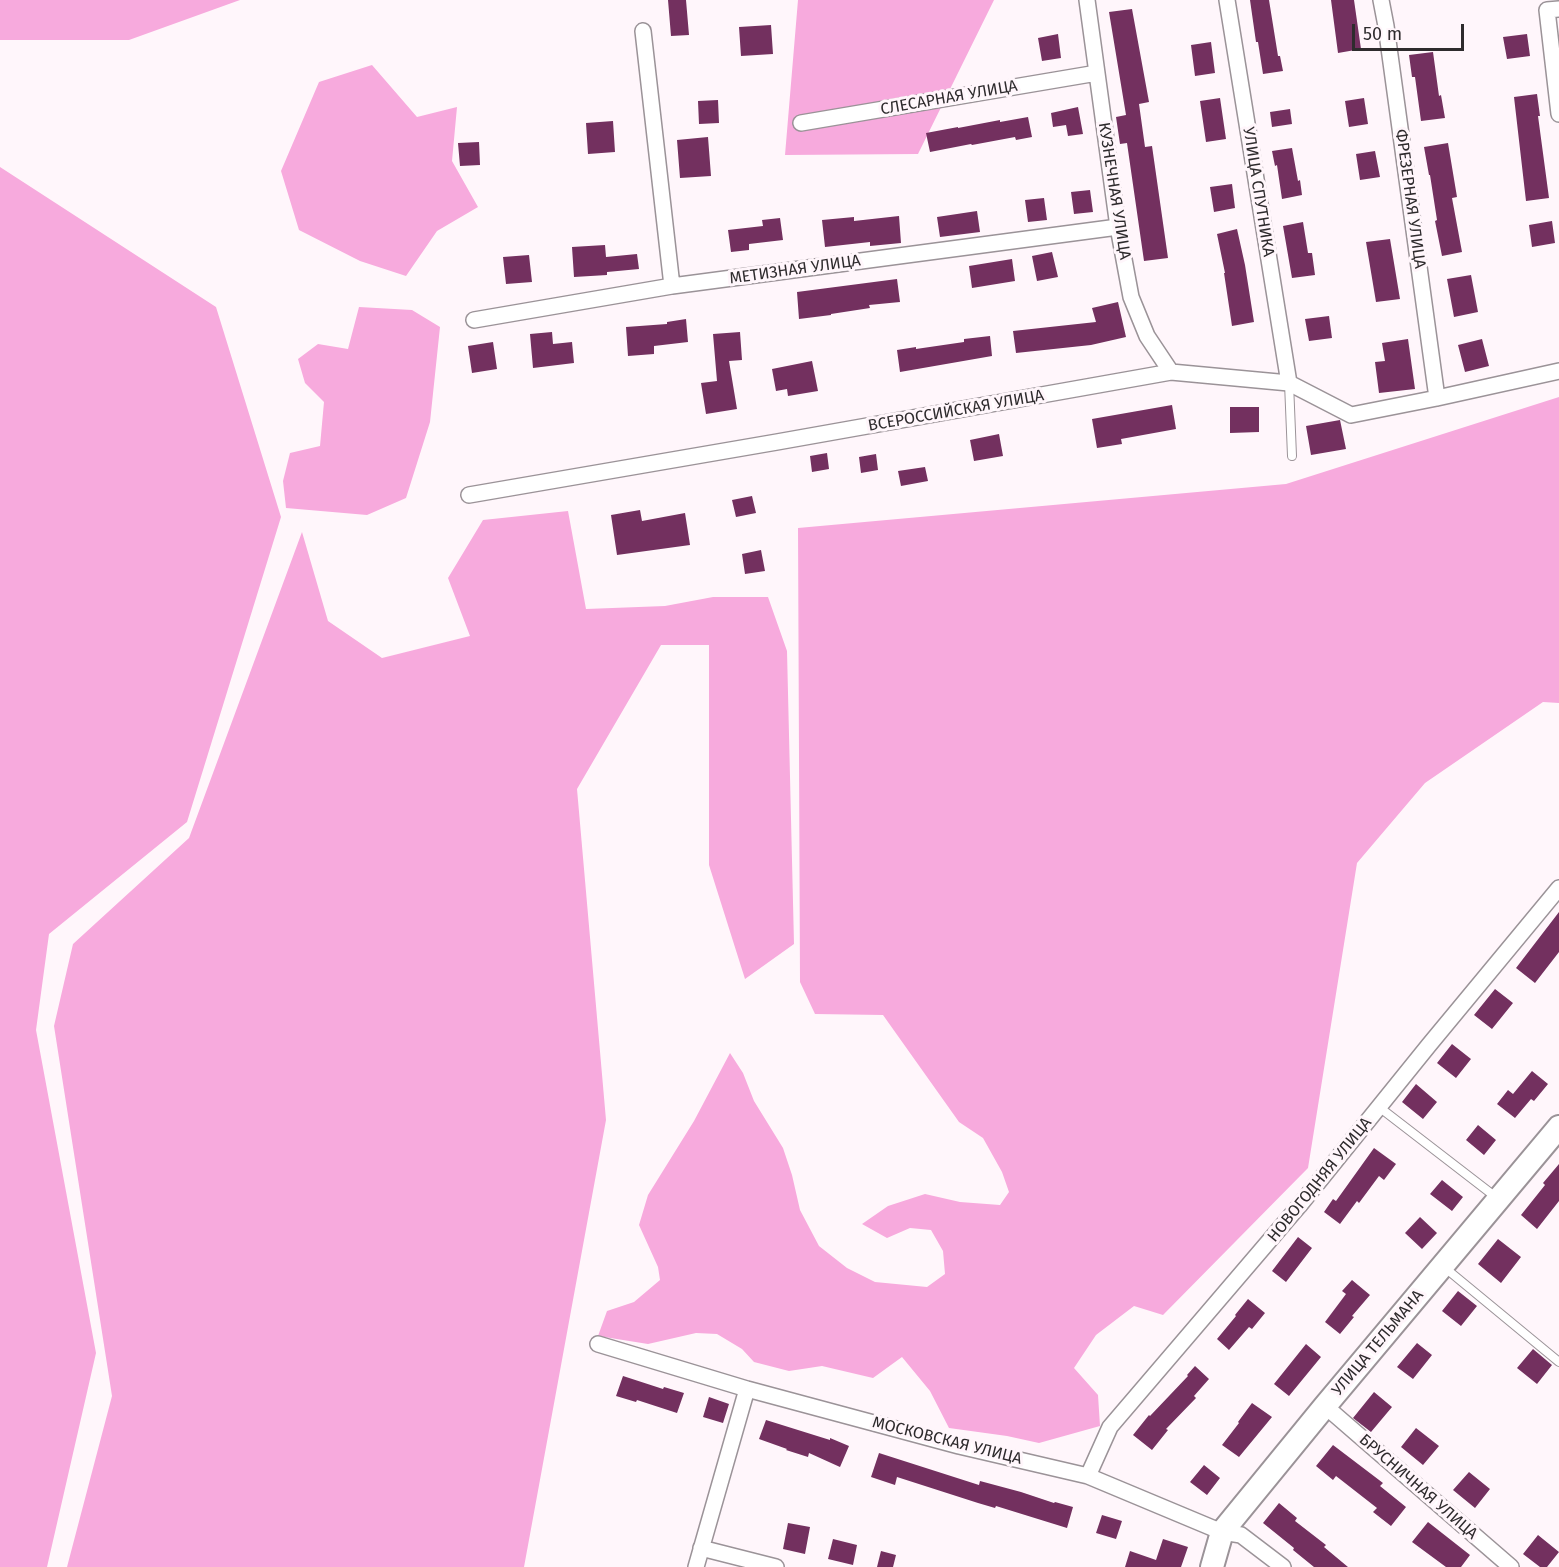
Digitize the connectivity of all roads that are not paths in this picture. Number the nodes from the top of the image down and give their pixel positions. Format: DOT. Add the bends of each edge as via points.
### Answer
graph roads {
  1 [pos="1087,0"];
  2 [pos="1227,0"];
  3 [pos="1381,0"];
  4 [pos="1559,9"];
  5 [pos="644,32"];
  6 [pos="1097,73"];
  7 [pos="1559,114"];
  8 [pos="801,123"];
  9 [pos="1118,227"];
  10 [pos="672,286"];
  11 [pos="474,320"];
  12 [pos="1559,371"];
  13 [pos="1171,372"];
  14 [pos="1289,383"];
  15 [pos="1437,398"];
  16 [pos="1292,456"];
  17 [pos="469,495"];
  18 [pos="1559,888"];
  19 [pos="1379,1107"];
  20 [pos="1559,1127"];
  21 [pos="1498,1200"];
  22 [pos="1443,1266"];
  23 [pos="598,1344"];
  24 [pos="1559,1362"];
  25 [pos="747,1389"];
  26 [pos="1325,1406"];
  27 [pos="1088,1476"];
  28 [pos="1222,1532"];
  29 [pos="701,1548"];
  30 [pos="696,1567"];
  31 [pos="776,1567"];
  32 [pos="1212,1567"];
  33 [pos="1283,1567"];
  34 [pos="1511,1567"];
  1 -- 6 [label="street, КУЗНЕЧНАЯ УЛИЦА"];
  2 -- 14 [label="street, УЛИЦА СПУТНИКА"];
  3 -- 15 [label="street, ФРЕЗЕРНАЯ УЛИЦА"];
  4 -- 7 [label="street" via="1547,10"];
  5 -- 10 [label="street"];
  6 -- 8 [label="street, СЛЕСАРНАЯ УЛИЦА"];
  6 -- 9 [label="street, КУЗНЕЧНАЯ УЛИЦА"];
  9 -- 10 [label="street, МЕТИЗНАЯ УЛИЦА"];
  9 -- 13 [label="street, КУЗНЕЧНАЯ УЛИЦА" via="1131,297 1147,336"];
  10 -- 11 [label="street, МЕТИЗНАЯ УЛИЦА"];
  12 -- 15 [label="street, ВСЕРОССИЙСКАЯ УЛИЦА"];
  13 -- 14 [label="street, ВСЕРОССИЙСКАЯ УЛИЦА"];
  13 -- 17 [label="street, ВСЕРОССИЙСКАЯ УЛИЦА"];
  14 -- 15 [label="street, ВСЕРОССИЙСКАЯ УЛИЦА" via="1351,415"];
  14 -- 16 [label="lane"];
  18 -- 19 [label="street, НОВОГОДНЯЯ УЛИЦА"];
  19 -- 21 [label="lane"];
  19 -- 27 [label="street, НОВОГОДНЯЯ УЛИЦА" via="1110,1427"];
  20 -- 21 [label="street, УЛИЦА ТЕЛЬМАНА"];
  21 -- 22 [label="street, УЛИЦА ТЕЛЬМАНА"];
  22 -- 24 [label="lane"];
  22 -- 26 [label="street, УЛИЦА ТЕЛЬМАНА"];
  23 -- 25 [label="street, МОСКОВСКАЯ УЛИЦА"];
  25 -- 27 [label="street, МОСКОВСКАЯ УЛИЦА"];
  25 -- 29 [label="street"];
  26 -- 28 [label="street, УЛИЦА ТЕЛЬМАНА"];
  26 -- 34 [label="street, БРУСНИЧНАЯ УЛИЦА"];
  27 -- 28 [label="street, МОСКОВСКАЯ УЛИЦА"];
  28 -- 32 [label="street, УЛИЦА ТЕЛЬМАНА"];
  28 -- 33 [label="street, МОСКОВСКАЯ УЛИЦА" via="1241,1535"];
  29 -- 30 [label="street"];
  29 -- 31 [label="street"];
}
